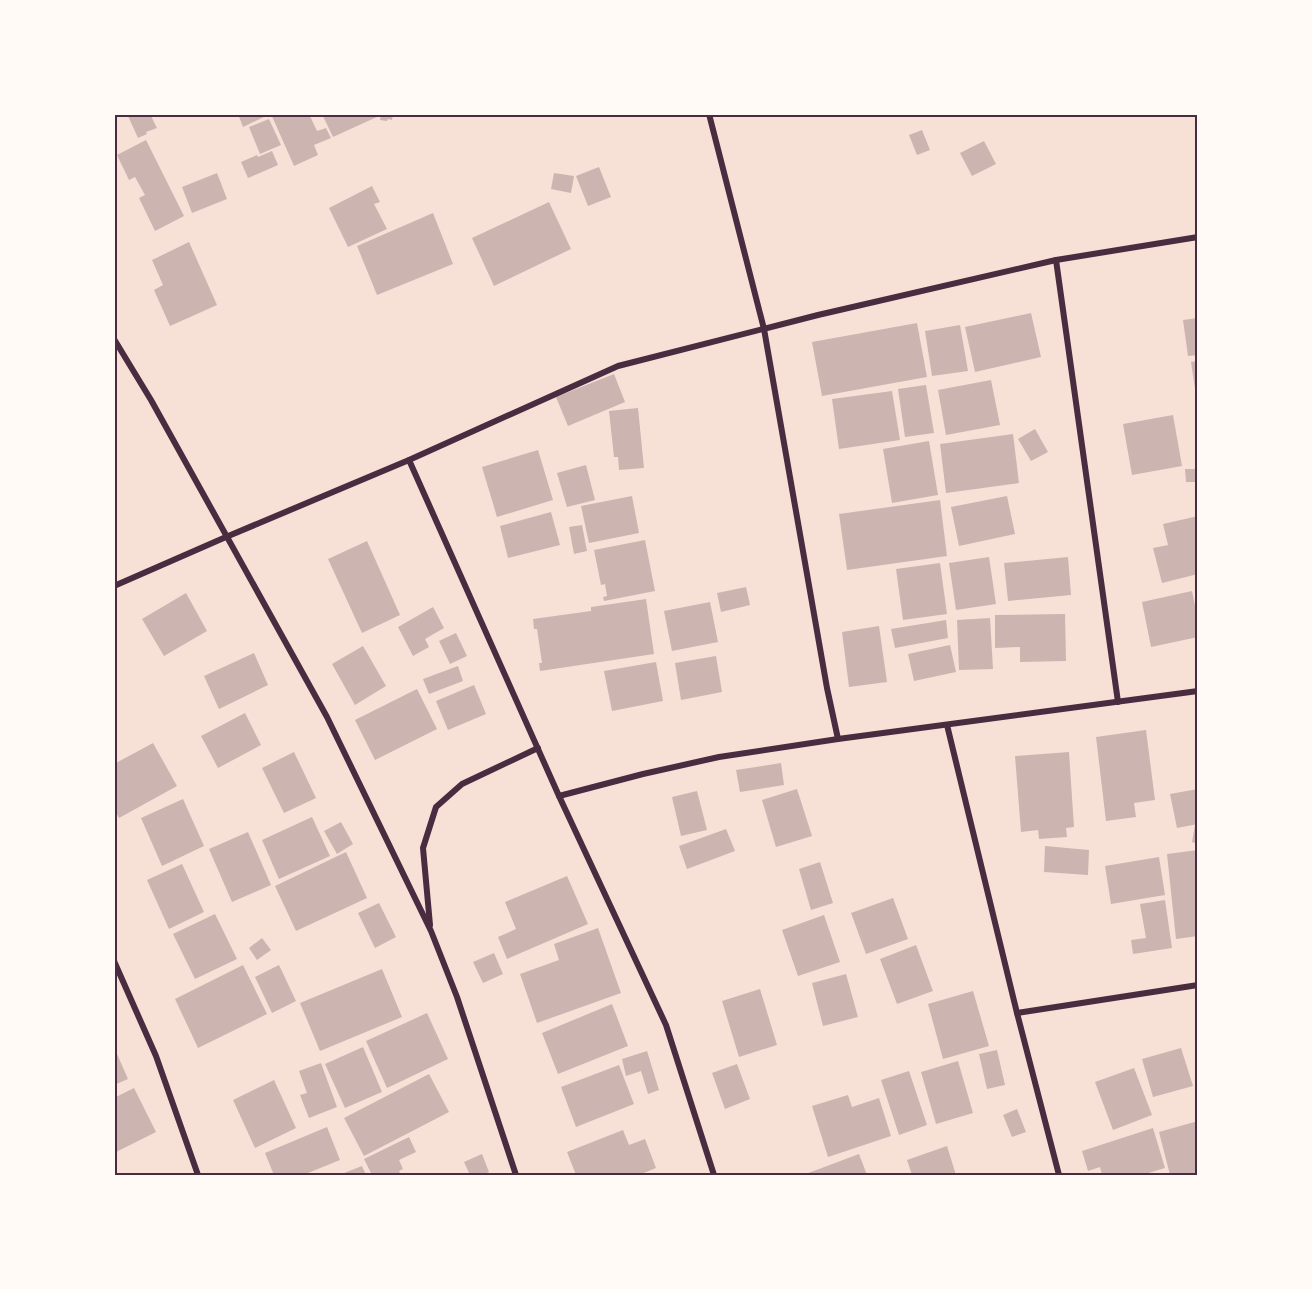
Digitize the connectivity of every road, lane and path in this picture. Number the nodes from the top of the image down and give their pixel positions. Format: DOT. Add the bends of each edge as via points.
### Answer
graph roads {
  1 [pos="710,114"];
  2 [pos="1198,237"];
  3 [pos="1056,260"];
  4 [pos="764,329"];
  5 [pos="114,339"];
  6 [pos="409,460"];
  7 [pos="226,537"];
  8 [pos="114,586"];
  9 [pos="1198,691"];
  10 [pos="1118,702"];
  11 [pos="947,725"];
  12 [pos="838,740"];
  13 [pos="538,748"];
  14 [pos="559,796"];
  15 [pos="431,931"];
  16 [pos="114,961"];
  17 [pos="1198,985"];
  18 [pos="1017,1013"];
  19 [pos="198,1175"];
  20 [pos="516,1175"];
  21 [pos="714,1175"];
  22 [pos="1059,1175"];
  1 -- 4 [label="street"];
  2 -- 3 [label="street"];
  3 -- 4 [label="street"];
  3 -- 10 [label="street"];
  4 -- 6 [label="street" via="618,366"];
  4 -- 12 [label="street"];
  5 -- 7 [label="street"];
  6 -- 7 [label="street"];
  6 -- 13 [label="street"];
  7 -- 8 [label="street"];
  7 -- 15 [label="street" via="327,717"];
  9 -- 10 [label="street"];
  10 -- 11 [label="street"];
  11 -- 12 [label="street"];
  11 -- 18 [label="street"];
  12 -- 14 [label="street" via="719,757"];
  13 -- 14 [label="street"];
  13 -- 15 [label="street" via="462,784 436,807 423,848"];
  14 -- 21 [label="street" via="666,1025"];
  15 -- 20 [label="street"];
  16 -- 19 [label="street" via="156,1056"];
  17 -- 18 [label="street"];
  18 -- 22 [label="street"];
}
